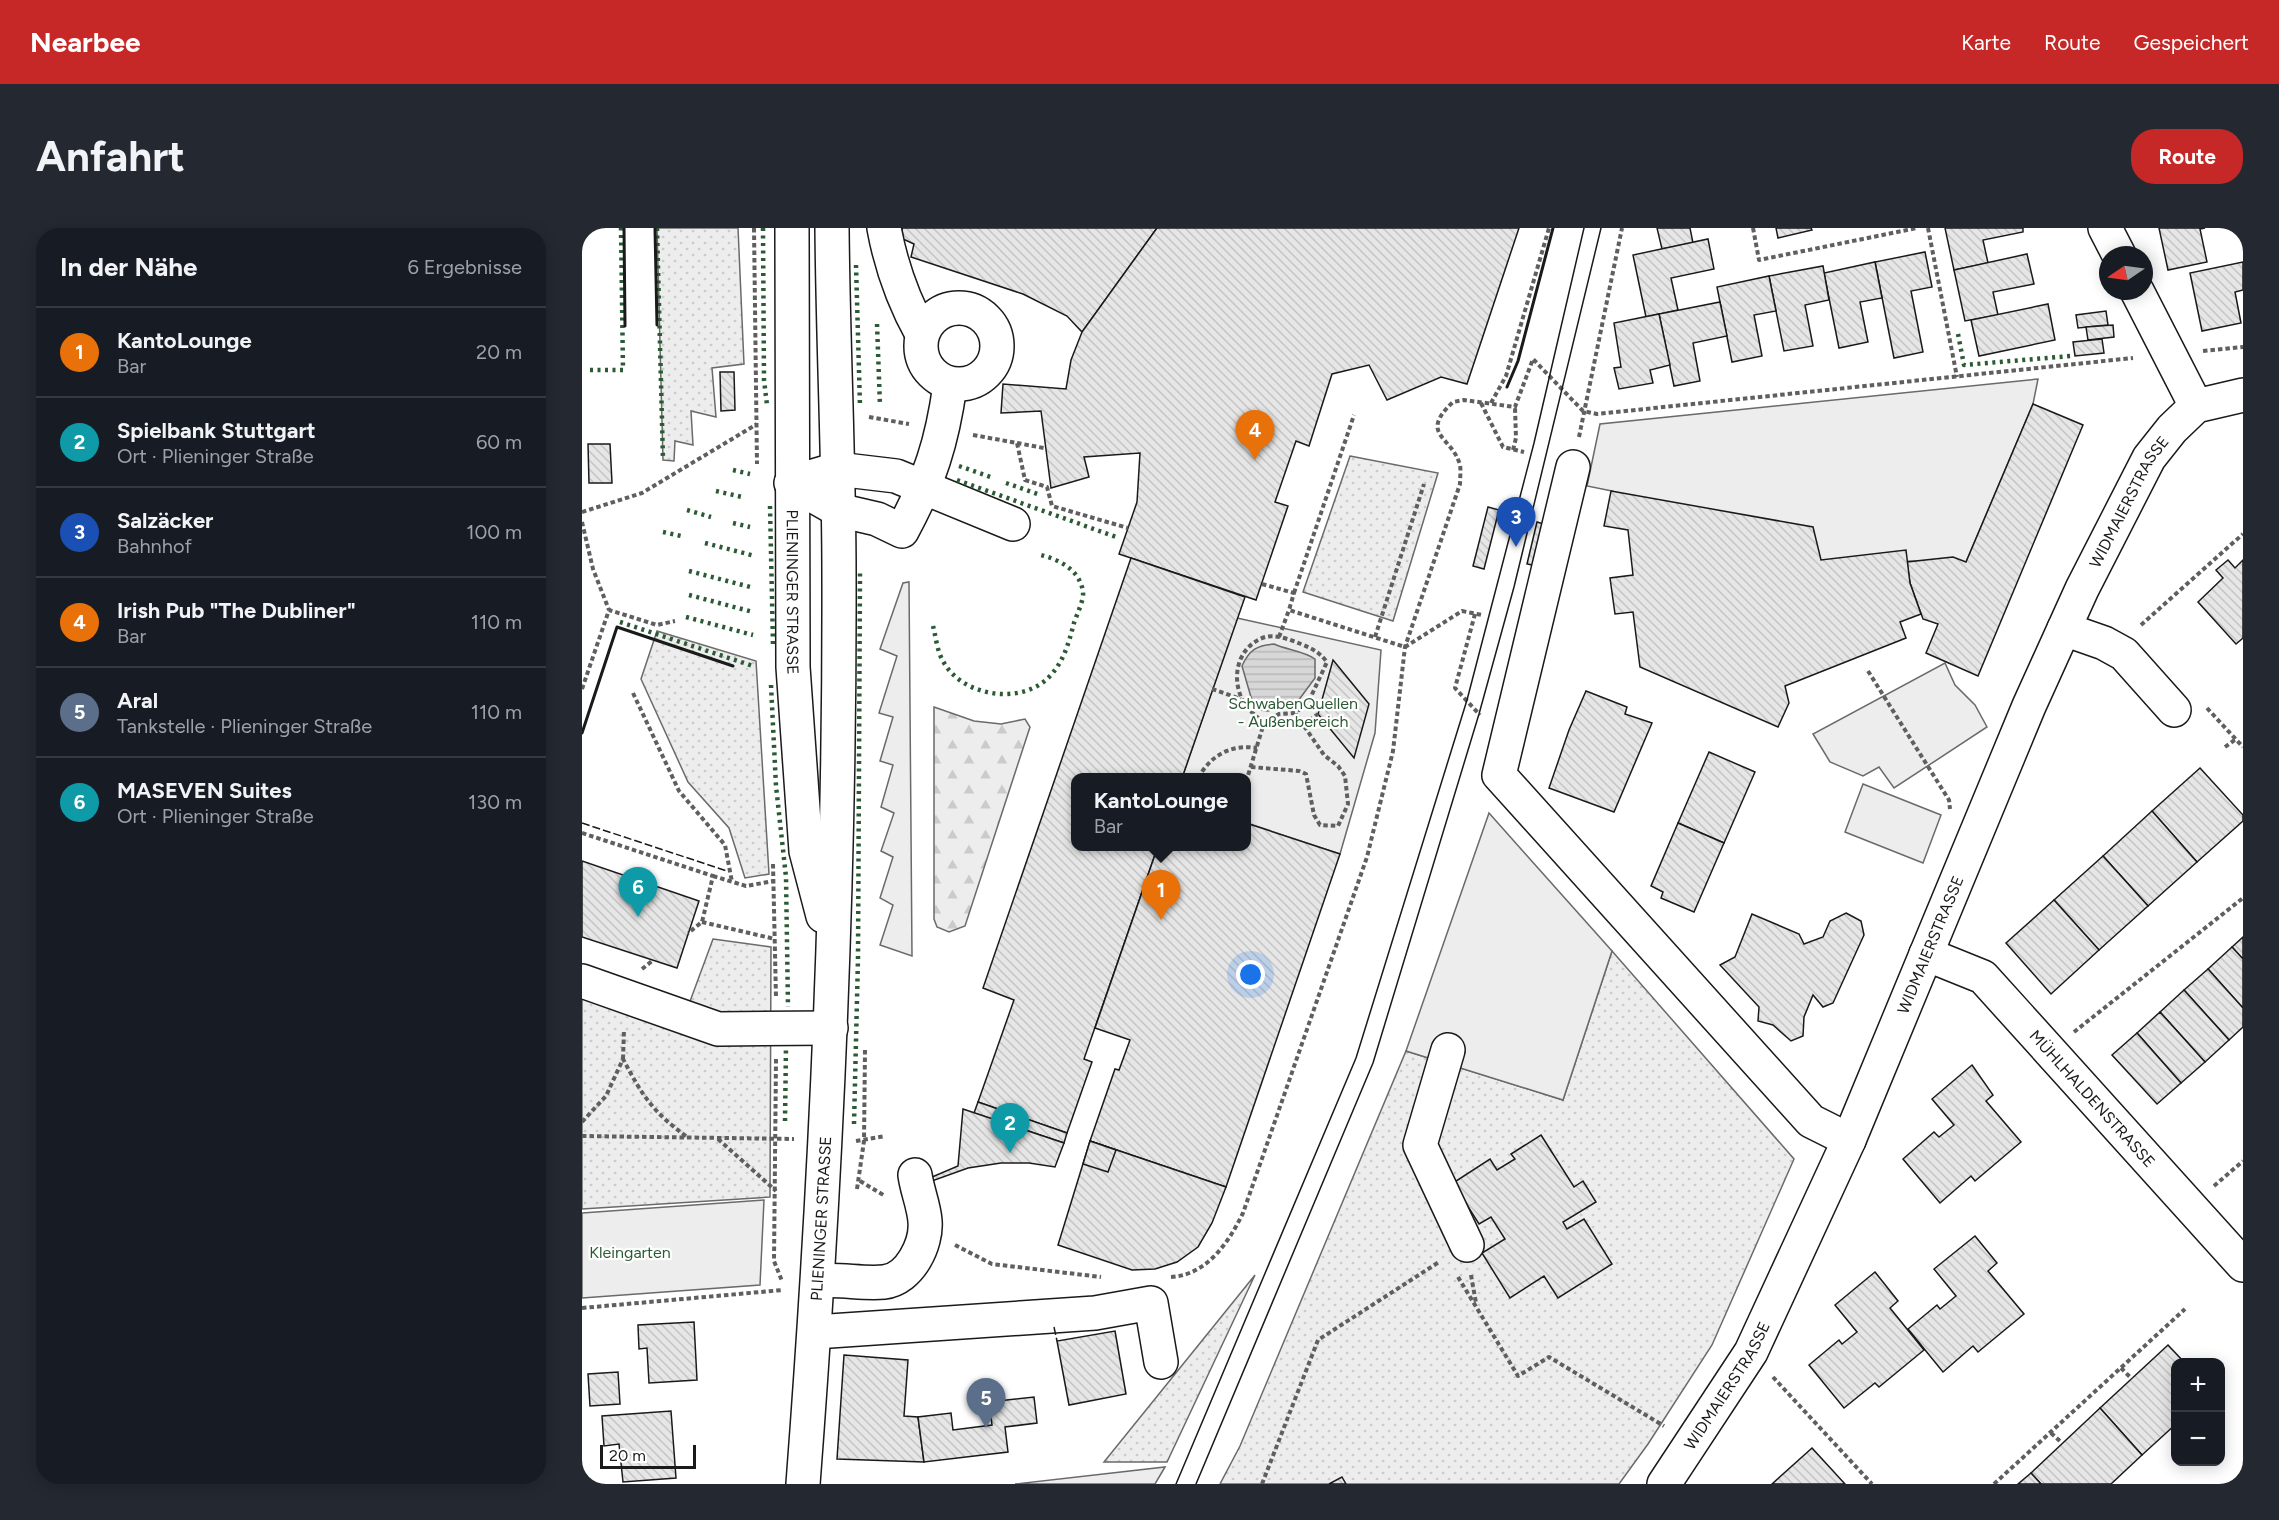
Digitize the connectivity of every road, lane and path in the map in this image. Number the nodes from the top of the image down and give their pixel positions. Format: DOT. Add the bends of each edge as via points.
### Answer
graph roads {
  1 [pos="792,228"];
  2 [pos="832,228"];
  3 [pos="884,228"];
  4 [pos="1549,228"];
  5 [pos="1622,228"];
  6 [pos="1753,228"];
  7 [pos="1917,228"];
  8 [pos="1928,228"];
  9 [pos="2105,228"];
  10 [pos="1908,229"];
  11 [pos="2114,246"];
  12 [pos="2142,300"];
  13 [pos="922,334"];
  14 [pos="2169,352"];
  15 [pos="1957,377"];
  16 [pos="950,385"];
  17 [pos="2243,395"];
  18 [pos="1481,403"];
  19 [pos="1491,403"];
  20 [pos="2196,406"];
  21 [pos="1515,407"];
  22 [pos="1583,411"];
  23 [pos="1354,415"];
  24 [pos="871,417"];
  25 [pos="756,424"];
  26 [pos="944,430"];
  27 [pos="1017,443"];
  28 [pos="1044,448"];
  29 [pos="1513,450"];
  30 [pos="1524,452"];
  31 [pos="1573,467"];
  32 [pos="837,469"];
  33 [pos="791,483"];
  34 [pos="1424,484"];
  35 [pos="925,490"];
  36 [pos="838,510"];
  37 [pos="582,512"];
  38 [pos="582,522"];
  39 [pos="1013,524"];
  40 [pos="1128,528"];
  41 [pos="2243,534"];
  42 [pos="1262,584"];
  43 [pos="1294,593"];
  44 [pos="609,610"];
  45 [pos="1289,610"];
  46 [pos="1475,614"];
  47 [pos="1482,615"];
  48 [pos="675,621"];
  49 [pos="2064,629"];
  50 [pos="2136,629"];
  51 [pos="1375,637"];
  52 [pos="1279,638"];
  53 [pos="1405,647"];
  54 [pos="1868,671"];
  55 [pos="582,689"];
  56 [pos="1212,689"];
  57 [pos="633,693"];
  58 [pos="1242,699"];
  59 [pos="2174,710"];
  60 [pos="1295,713"];
  61 [pos="1318,714"];
  62 [pos="1485,720"];
  63 [pos="1264,723"];
  64 [pos="1303,724"];
  65 [pos="2236,739"];
  66 [pos="798,746"];
  67 [pos="838,747"];
  68 [pos="2224,747"];
  69 [pos="1257,748"];
  70 [pos="1251,767"];
  71 [pos="1201,773"];
  72 [pos="1249,773"];
  73 [pos="1950,811"];
  74 [pos="582,833"];
  75 [pos="713,876"];
  76 [pos="774,881"];
  77 [pos="732,882"];
  78 [pos="2243,898"];
  79 [pos="702,922"];
  80 [pos="688,933"];
  81 [pos="775,939"];
  82 [pos="833,952"];
  83 [pos="1926,954"];
  84 [pos="582,981"];
  85 [pos="831,1029"];
  86 [pos="1448,1050"];
  87 [pos="2050,1051"];
  88 [pos="582,1122"];
  89 [pos="582,1136"];
  90 [pos="885,1136"];
  91 [pos="688,1137"];
  92 [pos="718,1139"];
  93 [pos="776,1139"];
  94 [pos="1849,1140"];
  95 [pos="915,1175"];
  96 [pos="776,1192"];
  97 [pos="925,1221"];
  98 [pos="1455,1256"];
  99 [pos="2243,1264"];
  100 [pos="1105,1277"];
  101 [pos="1159,1278"];
  102 [pos="819,1281"];
  103 [pos="582,1308"];
  104 [pos="2185,1309"];
  105 [pos="815,1332"];
  106 [pos="1750,1352"];
  107 [pos="1161,1362"];
  108 [pos="2121,1368"];
  109 [pos="2133,1379"];
  110 [pos="2051,1432"];
  111 [pos="1692,1443"];
  112 [pos="2062,1443"];
  113 [pos="2243,1474"];
  114 [pos="803,1484"];
  115 [pos="1262,1484"];
  116 [pos="1664,1484"];
  117 [pos="1872,1484"];
  118 [pos="1994,1484"];
  119 [pos="2234,1484"];
  1 -- 33 [label="main road, PLIENINGER STRASSE"];
  2 -- 32 [label="main road, PLIENINGER STRASSE"];
  3 -- 13 [label="main road" via="907,307"];
  4 -- 19 [label="path" via="1506,376"];
  5 -- 22 [label="path"];
  6 -- 10 [label="path" via="1760,260"];
  7 -- 10 [label="path"];
  8 -- 15 [label="path"];
  9 -- 11 [label="main road"];
  12 -- 14 [label="main road"];
  13 -- 16 [label="main road" via="921,356 932,374"];
  13 -- 16 [label="main road" via="933,317 951,308 961,308 987,319 998,337 997,357 987,374 970,385"];
  14 -- 15 [label="path"];
  14 -- 20 [label="main road"];
  15 -- 22 [label="path" via="1597,414"];
  16 -- 26 [label="main road"];
  17 -- 20 [label="main road"];
  18 -- 19 [label="path"];
  18 -- 29 [label="path" via="1503,447"];
  18 -- 53 [label="path" via="1453,402 1438,420 1438,434 1460,465 1460,484"];
  19 -- 21 [label="path"];
  20 -- 49 [label="main road, WIDMAIERSTRASSE" via="2149,459"];
  21 -- 22 [label="path" via="1533,359"];
  21 -- 29 [label="path"];
  23 -- 43 [label="path"];
  24 -- 26 [label="path"];
  25 -- 37 [label="path" via="642,493"];
  26 -- 27 [label="path"];
  26 -- 35 [label="main road"];
  27 -- 28 [label="path"];
  27 -- 40 [label="path" via="1025,480 1047,487 1052,506"];
  29 -- 30 [label="path"];
  31 -- 94 [label="main road" via="1499,775 1811,1121"];
  32 -- 33 [label="main road"];
  32 -- 35 [label="main road" via="896,476"];
  32 -- 36 [label="main road, PLIENINGER STRASSE"];
  33 -- 36 [label="main road"];
  33 -- 66 [label="main road, PLIENINGER STRASSE"];
  34 -- 51 [label="path"];
  35 -- 36 [label="main road" via="902,531 877,519"];
  35 -- 39 [label="main road"];
  36 -- 67 [label="main road, PLIENINGER STRASSE"];
  38 -- 44 [label="path" via="593,569"];
  41 -- 50 [label="path"];
  42 -- 43 [label="path"];
  43 -- 45 [label="path"];
  44 -- 48 [label="path" via="657,625"];
  44 -- 55 [label="path"];
  45 -- 51 [label="path"];
  45 -- 52 [label="path"];
  46 -- 47 [label="path"];
  46 -- 53 [label="path" via="1462,611"];
  46 -- 62 [label="path" via="1455,688"];
  49 -- 59 [label="main road" via="2124,654"];
  49 -- 83 [label="main road, WIDMAIERSTRASSE"];
  51 -- 53 [label="path"];
  52 -- 58 [label="path" via="1266,637 1250,645 1240,658 1236,673"];
  52 -- 60 [label="path" via="1320,652 1327,662 1308,703"];
  53 -- 101 [label="path" via="1393,751 1367,857 1244,1213 1231,1238 1212,1259 1182,1276"];
  54 -- 73 [label="path" via="1949,800"];
  56 -- 58 [label="path"];
  57 -- 77 [label="path" via="679,791 725,845"];
  58 -- 63 [label="path"];
  60 -- 63 [label="path" via="1279,714"];
  60 -- 64 [label="path"];
  61 -- 64 [label="path"];
  63 -- 69 [label="path"];
  64 -- 70 [label="path" via="1324,755 1345,776 1348,804 1338,826 1320,825 1306,774"];
  65 -- 68 [label="path"];
  66 -- 67 [label="main road" via="816,752"];
  66 -- 82 [label="main road, PLIENINGER STRASSE" via="806,851"];
  67 -- 82 [label="main road, PLIENINGER STRASSE"];
  69 -- 70 [label="path"];
  69 -- 71 [label="path" via="1240,745 1226,750"];
  70 -- 72 [label="path"];
  74 -- 75 [label="path"];
  75 -- 77 [label="path"];
  75 -- 79 [label="path"];
  76 -- 77 [label="path" via="746,886"];
  78 -- 87 [label="path"];
  79 -- 80 [label="path"];
  79 -- 81 [label="path"];
  82 -- 85 [label="main road, PLIENINGER STRASSE"];
  83 -- 87 [label="main road, MÜHLHALDENSTRASSE" via="1983,976"];
  83 -- 94 [label="main road, WIDMAIERSTRASSE"];
  84 -- 85 [label="main road" via="718,1029"];
  85 -- 102 [label="main road, PLIENINGER STRASSE"];
  86 -- 98 [label="main road" via="1420,1144"];
  87 -- 99 [label="main road, MÜHLHALDENSTRASSE"];
  88 -- 91 [label="path" via="606,1096 623,1059 642,1096 660,1118"];
  89 -- 91 [label="path"];
  90 -- 97 [label="path" via="864,1141 860,1181"];
  91 -- 92 [label="path"];
  92 -- 93 [label="path"];
  92 -- 96 [label="path"];
  94 -- 106 [label="main road, WIDMAIERSTRASSE"];
  95 -- 97 [label="main road"];
  97 -- 100 [label="path" via="961,1249 992,1264"];
  97 -- 102 [label="main road" via="918,1255 902,1274 886,1282"];
  98 -- 111 [label="path" via="1518,1376 1549,1357"];
  98 -- 115 [label="path" via="1318,1340"];
  102 -- 103 [label="path" via="785,1290"];
  102 -- 105 [label="main road, PLIENINGER STRASSE"];
  104 -- 108 [label="path"];
  105 -- 107 [label="main road" via="1095,1313 1151,1303"];
  105 -- 114 [label="main road, PLIENINGER STRASSE"];
  106 -- 111 [label="main road, WIDMAIERSTRASSE"];
  106 -- 117 [label="path"];
  108 -- 109 [label="path"];
  108 -- 110 [label="path"];
  110 -- 112 [label="path"];
  110 -- 118 [label="path"];
  111 -- 116 [label="main road, WIDMAIERSTRASSE"];
  113 -- 119 [label="path"];
}
